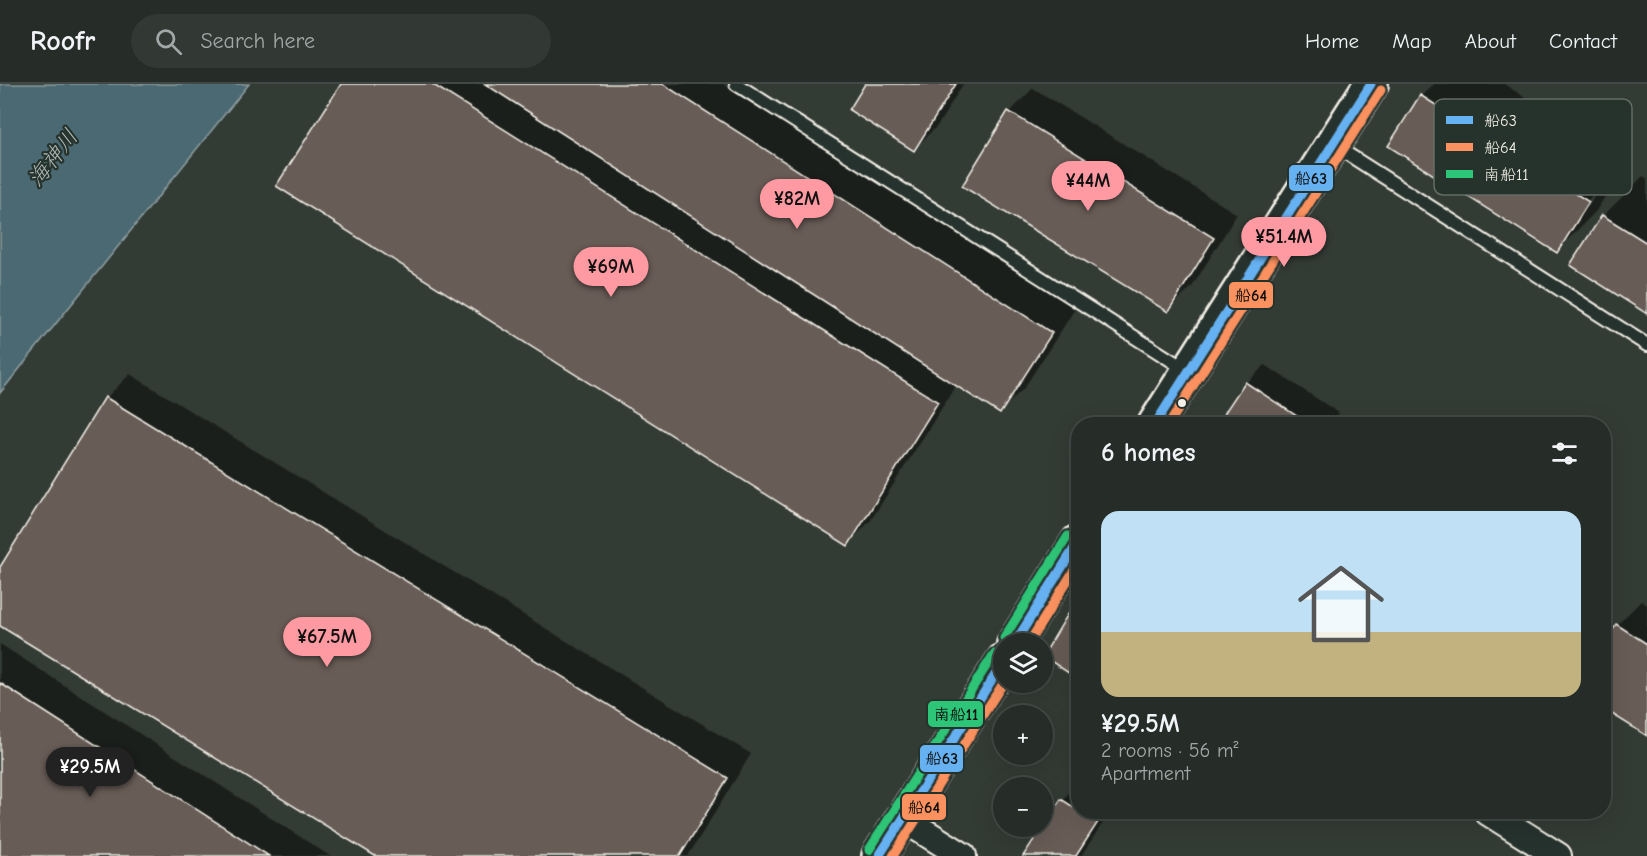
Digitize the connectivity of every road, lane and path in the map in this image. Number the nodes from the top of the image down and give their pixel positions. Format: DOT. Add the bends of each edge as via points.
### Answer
graph roads {
  1 [pos="736,84"];
  2 [pos="1371,84"];
  3 [pos="1332,144"];
  4 [pos="1647,345"];
  5 [pos="1189,372"];
  6 [pos="1160,417"];
  7 [pos="1071,557"];
  8 [pos="1021,633"];
  9 [pos="993,677"];
  10 [pos="902,818"];
  11 [pos="1499,819"];
  12 [pos="879,856"];
  13 [pos="963,856"];
  14 [pos="1558,856"];
  1 -- 5 [label="lane"];
  2 -- 3 [label="street"];
  3 -- 4 [label="lane"];
  3 -- 5 [label="street"];
  5 -- 6 [label="street"];
  7 -- 8 [label="street"];
  9 -- 10 [label="street"];
  10 -- 12 [label="street"];
  10 -- 13 [label="street"];
  11 -- 14 [label="street"];
}
